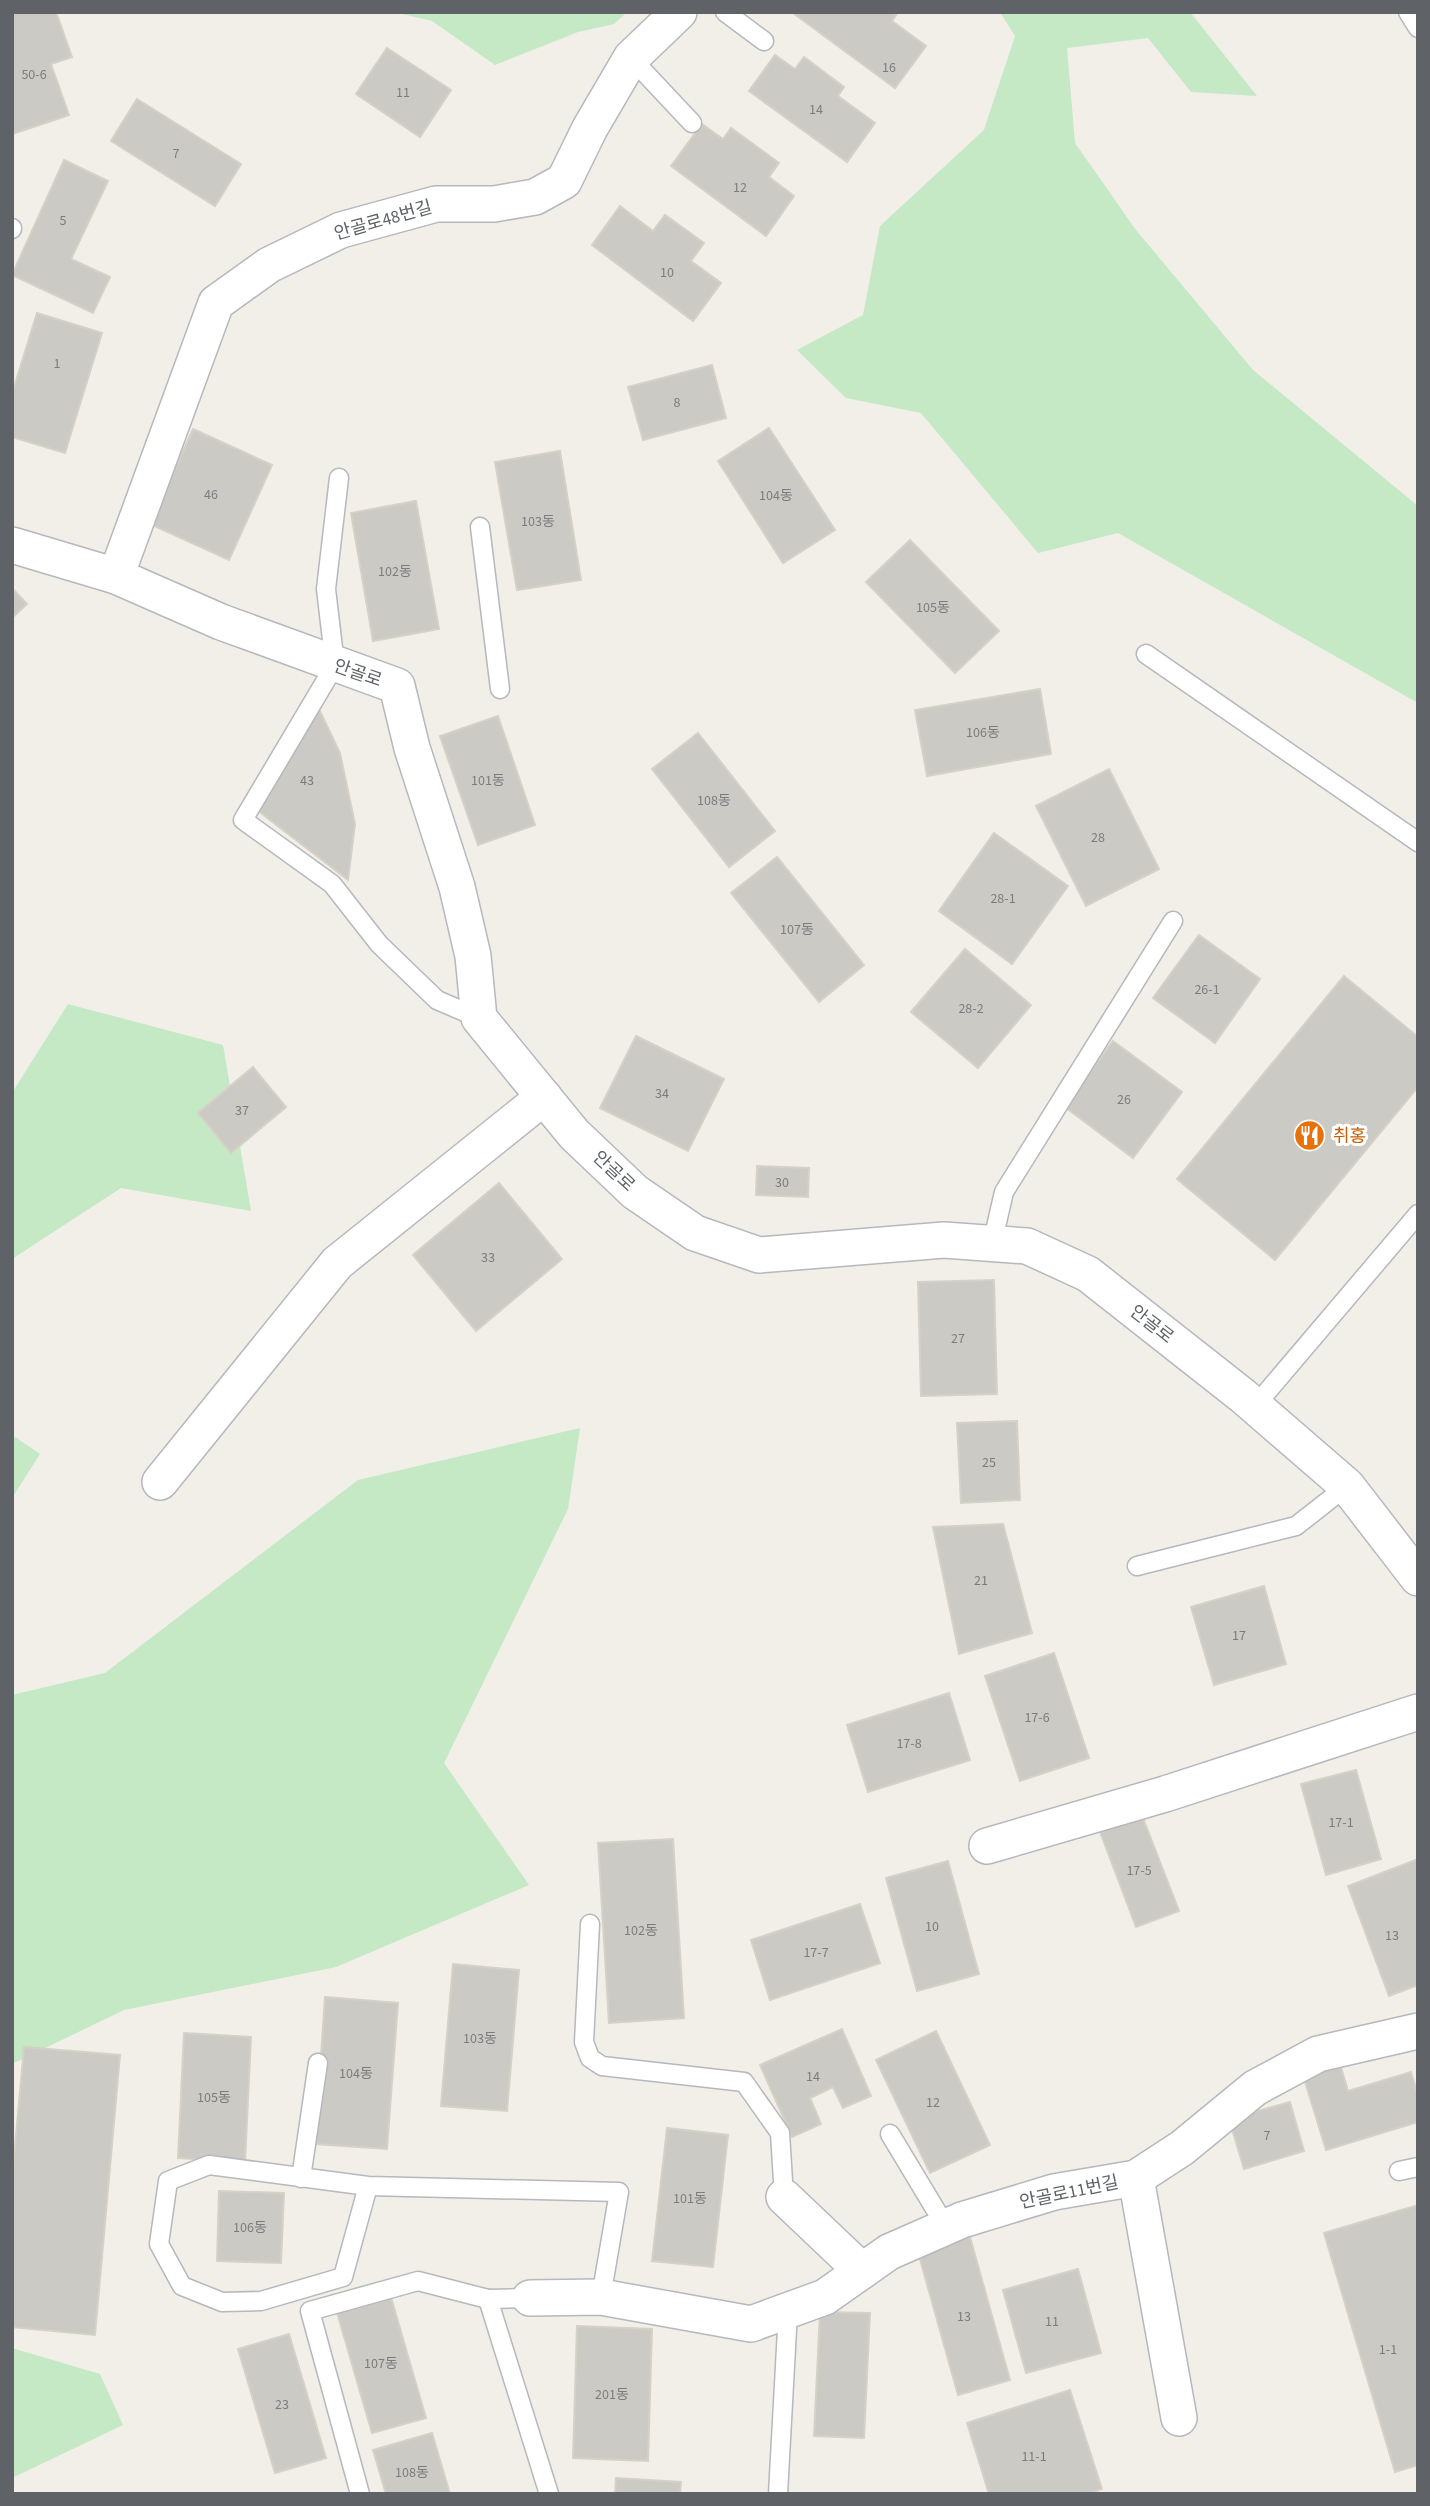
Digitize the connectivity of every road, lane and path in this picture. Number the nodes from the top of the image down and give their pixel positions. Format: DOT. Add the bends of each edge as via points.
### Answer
graph roads {
  1 [pos="680,12"];
  2 [pos="724,12"];
  3 [pos="1408,12"];
  4 [pos="1418,28"];
  5 [pos="764,41"];
  6 [pos="631,58"];
  7 [pos="692,123"];
  8 [pos="339,478"];
  9 [pos="480,527"];
  10 [pos="12,545"];
  11 [pos="116,576"];
  12 [pos="1146,654"];
  13 [pos="335,665"];
  14 [pos="500,689"];
  15 [pos="1418,842"];
  16 [pos="1173,921"];
  17 [pos="478,1018"];
  18 [pos="544,1097"];
  19 [pos="1418,1214"];
  20 [pos="992,1244"];
  21 [pos="1255,1406"];
  22 [pos="160,1482"];
  23 [pos="1347,1486"];
  24 [pos="1137,1566"];
  25 [pos="1418,1578"];
  26 [pos="1418,1712"];
  27 [pos="987,1846"];
  28 [pos="590,1924"];
  29 [pos="1418,2031"];
  30 [pos="318,2063"];
  31 [pos="890,2134"];
  32 [pos="1418,2167"];
  33 [pos="1399,2171"];
  34 [pos="302,2178"];
  35 [pos="1136,2178"];
  36 [pos="368,2186"];
  37 [pos="784,2197"];
  38 [pos="946,2227"];
  39 [pos="862,2271"];
  40 [pos="601,2297"];
  41 [pos="530,2298"];
  42 [pos="488,2299"];
  43 [pos="788,2311"];
  44 [pos="1179,2418"];
  45 [pos="360,2494"];
  46 [pos="549,2494"];
  47 [pos="778,2494"];
  1 -- 6 [label="street, 안골로48번길"];
  2 -- 5 [label="lane"];
  3 -- 4 [label="lane"];
  6 -- 7 [label="lane"];
  6 -- 11 [label="street, 안골로48번길" via="564,181 535,197 494,204 436,204 341,230 269,265 216,303"];
  8 -- 13 [label="lane" via="326,589"];
  9 -- 14 [label="lane"];
  10 -- 11 [label="street, 안골로"];
  11 -- 13 [label="street, 안골로"];
  12 -- 15 [label="lane"];
  13 -- 17 [label="street, 안골로" via="397,686 457,887 473,956"];
  13 -- 17 [label="lane" via="243,820 332,884 379,944 437,1000"];
  16 -- 20 [label="lane" via="1004,1192"];
  17 -- 18 [label="street, 안골로"];
  18 -- 20 [label="street, 안골로" via="574,1134 635,1192 695,1233 759,1255 944,1240"];
  18 -- 22 [label="street" via="337,1263"];
  19 -- 21 [label="lane"];
  20 -- 21 [label="street, 안골로" via="1027,1246 1088,1274"];
  21 -- 23 [label="street, 안골로"];
  23 -- 24 [label="lane" via="1296,1526"];
  23 -- 25 [label="street, 안골로"];
  26 -- 27 [label="street"];
  28 -- 37 [label="lane" via="584,2042 590,2058 602,2066 744,2082 780,2133"];
  29 -- 35 [label="street, 안골로11번길" via="1318,2054 1255,2088 1182,2148"];
  30 -- 34 [label="lane"];
  31 -- 38 [label="lane"];
  32 -- 33 [label="lane"];
  34 -- 36 [label="lane"];
  34 -- 36 [label="lane" via="209,2165 168,2181 159,2244 182,2286 222,2302 261,2301 343,2277"];
  35 -- 38 [label="street, 안골로11번길" via="1054,2192"];
  35 -- 44 [label="street"];
  36 -- 40 [label="lane" via="619,2192"];
  37 -- 39 [label="street"];
  38 -- 39 [label="street, 안골로11번길" via="889,2252"];
  39 -- 43 [label="street, 안골로11번길" via="825,2297"];
  40 -- 41 [label="street, 안골로11번길"];
  40 -- 43 [label="street, 안골로11번길" via="751,2324"];
  41 -- 42 [label="lane"];
  42 -- 45 [label="lane" via="418,2281 310,2311"];
  42 -- 46 [label="lane"];
  43 -- 47 [label="lane"];
}
